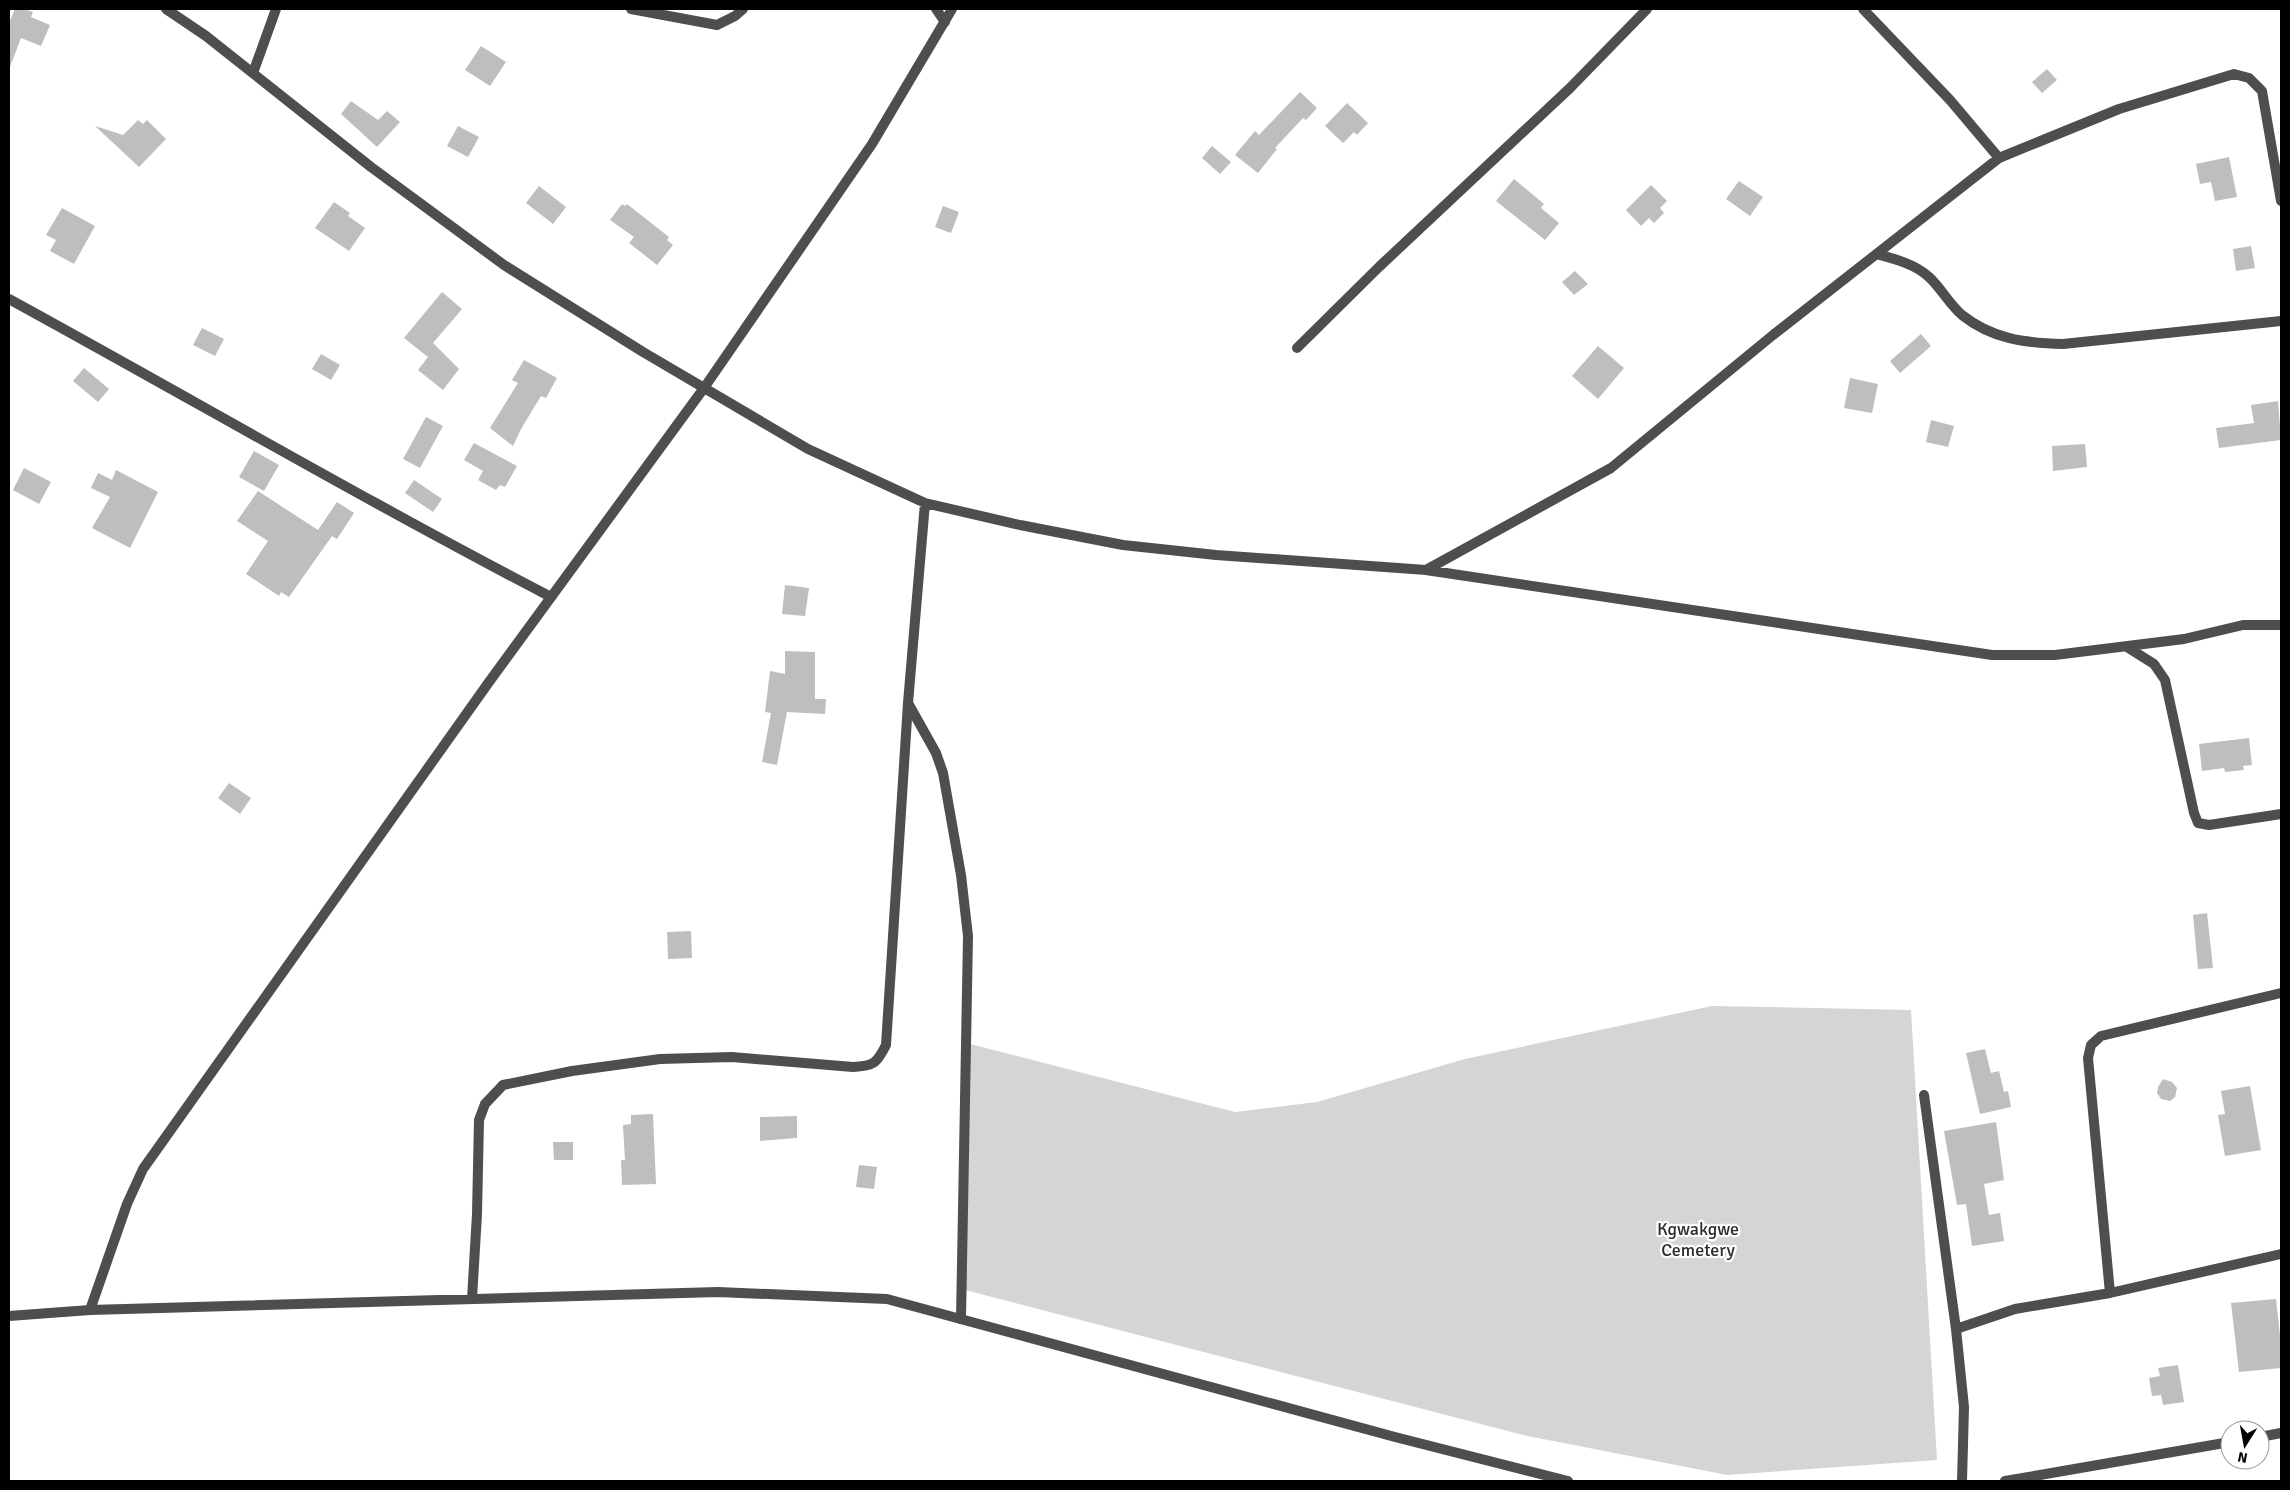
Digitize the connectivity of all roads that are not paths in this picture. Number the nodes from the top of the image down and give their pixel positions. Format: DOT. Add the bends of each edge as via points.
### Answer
graph roads {
  1 [pos="166,9"];
  2 [pos="276,9"];
  3 [pos="632,9"];
  4 [pos="743,9"];
  5 [pos="936,9"];
  6 [pos="952,9"];
  7 [pos="1647,9"];
  8 [pos="1863,9"];
  9 [pos="945,22"];
  10 [pos="253,73"];
  11 [pos="1999,158"];
  12 [pos="2281,201"];
  13 [pos="1877,254"];
  14 [pos="9,299"];
  15 [pos="2281,321"];
  16 [pos="1297,348"];
  17 [pos="704,388"];
  18 [pos="925,503"];
  19 [pos="1426,570"];
  20 [pos="551,597"];
  21 [pos="2281,625"];
  22 [pos="2127,647"];
  23 [pos="908,703"];
  24 [pos="2281,814"];
  25 [pos="2281,993"];
  26 [pos="1924,1095"];
  27 [pos="2281,1254"];
  28 [pos="2110,1293"];
  29 [pos="472,1299"];
  30 [pos="90,1310"];
  31 [pos="9,1316"];
  32 [pos="961,1319"];
  33 [pos="1956,1329"];
  34 [pos="2220,1444"];
  35 [pos="1568,1481"];
  36 [pos="1962,1481"];
  37 [pos="2005,1481"];
  1 -- 10 [label="street"];
  2 -- 10 [label="street"];
  3 -- 4 [label="street" via="717,25"];
  5 -- 9 [label="street"];
  6 -- 9 [label="street"];
  7 -- 16 [label="street" via="1570,88"];
  8 -- 11 [label="street" via="1950,100"];
  9 -- 17 [label="street" via="872,144"];
  10 -- 17 [label="street" via="504,265"];
  11 -- 12 [label="street" via="2119,108 2234,74 2249,78 2262,92"];
  11 -- 13 [label="street"];
  13 -- 15 [label="street" via="1904,262 1928,276 1961,314 1984,330 2030,343 2063,344"];
  13 -- 19 [label="street" via="1611,468"];
  14 -- 20 [label="street" via="277,450"];
  17 -- 18 [label="street" via="808,449"];
  17 -- 20 [label="street"];
  18 -- 19 [label="street" via="1020,526 1123,545"];
  18 -- 23 [label="street"];
  19 -- 22 [label="street" via="1992,655 2055,655"];
  20 -- 30 [label="street" via="143,1170 127,1204"];
  21 -- 22 [label="street" via="2243,624 2184,639"];
  22 -- 24 [label="street" via="2154,664 2165,680 2198,823 2209,826"];
  23 -- 29 [label="street" via="886,1045 879,1060 868,1066 853,1067 732,1057 660,1060 572,1071 503,1085 485,1104 479,1120"];
  23 -- 32 [label="street" via="936,753 943,773 968,936"];
  25 -- 28 [label="street" via="2100,1036 2091,1044 2088,1058"];
  26 -- 33 [label="street"];
  27 -- 28 [label="street"];
  28 -- 33 [label="street" via="2015,1309"];
  29 -- 30 [label="street"];
  29 -- 32 [label="street" via="718,1292 887,1299"];
  30 -- 31 [label="street"];
  32 -- 35 [label="street"];
  33 -- 36 [label="street" via="1964,1407"];
  34 -- 37 [label="street"];
}
